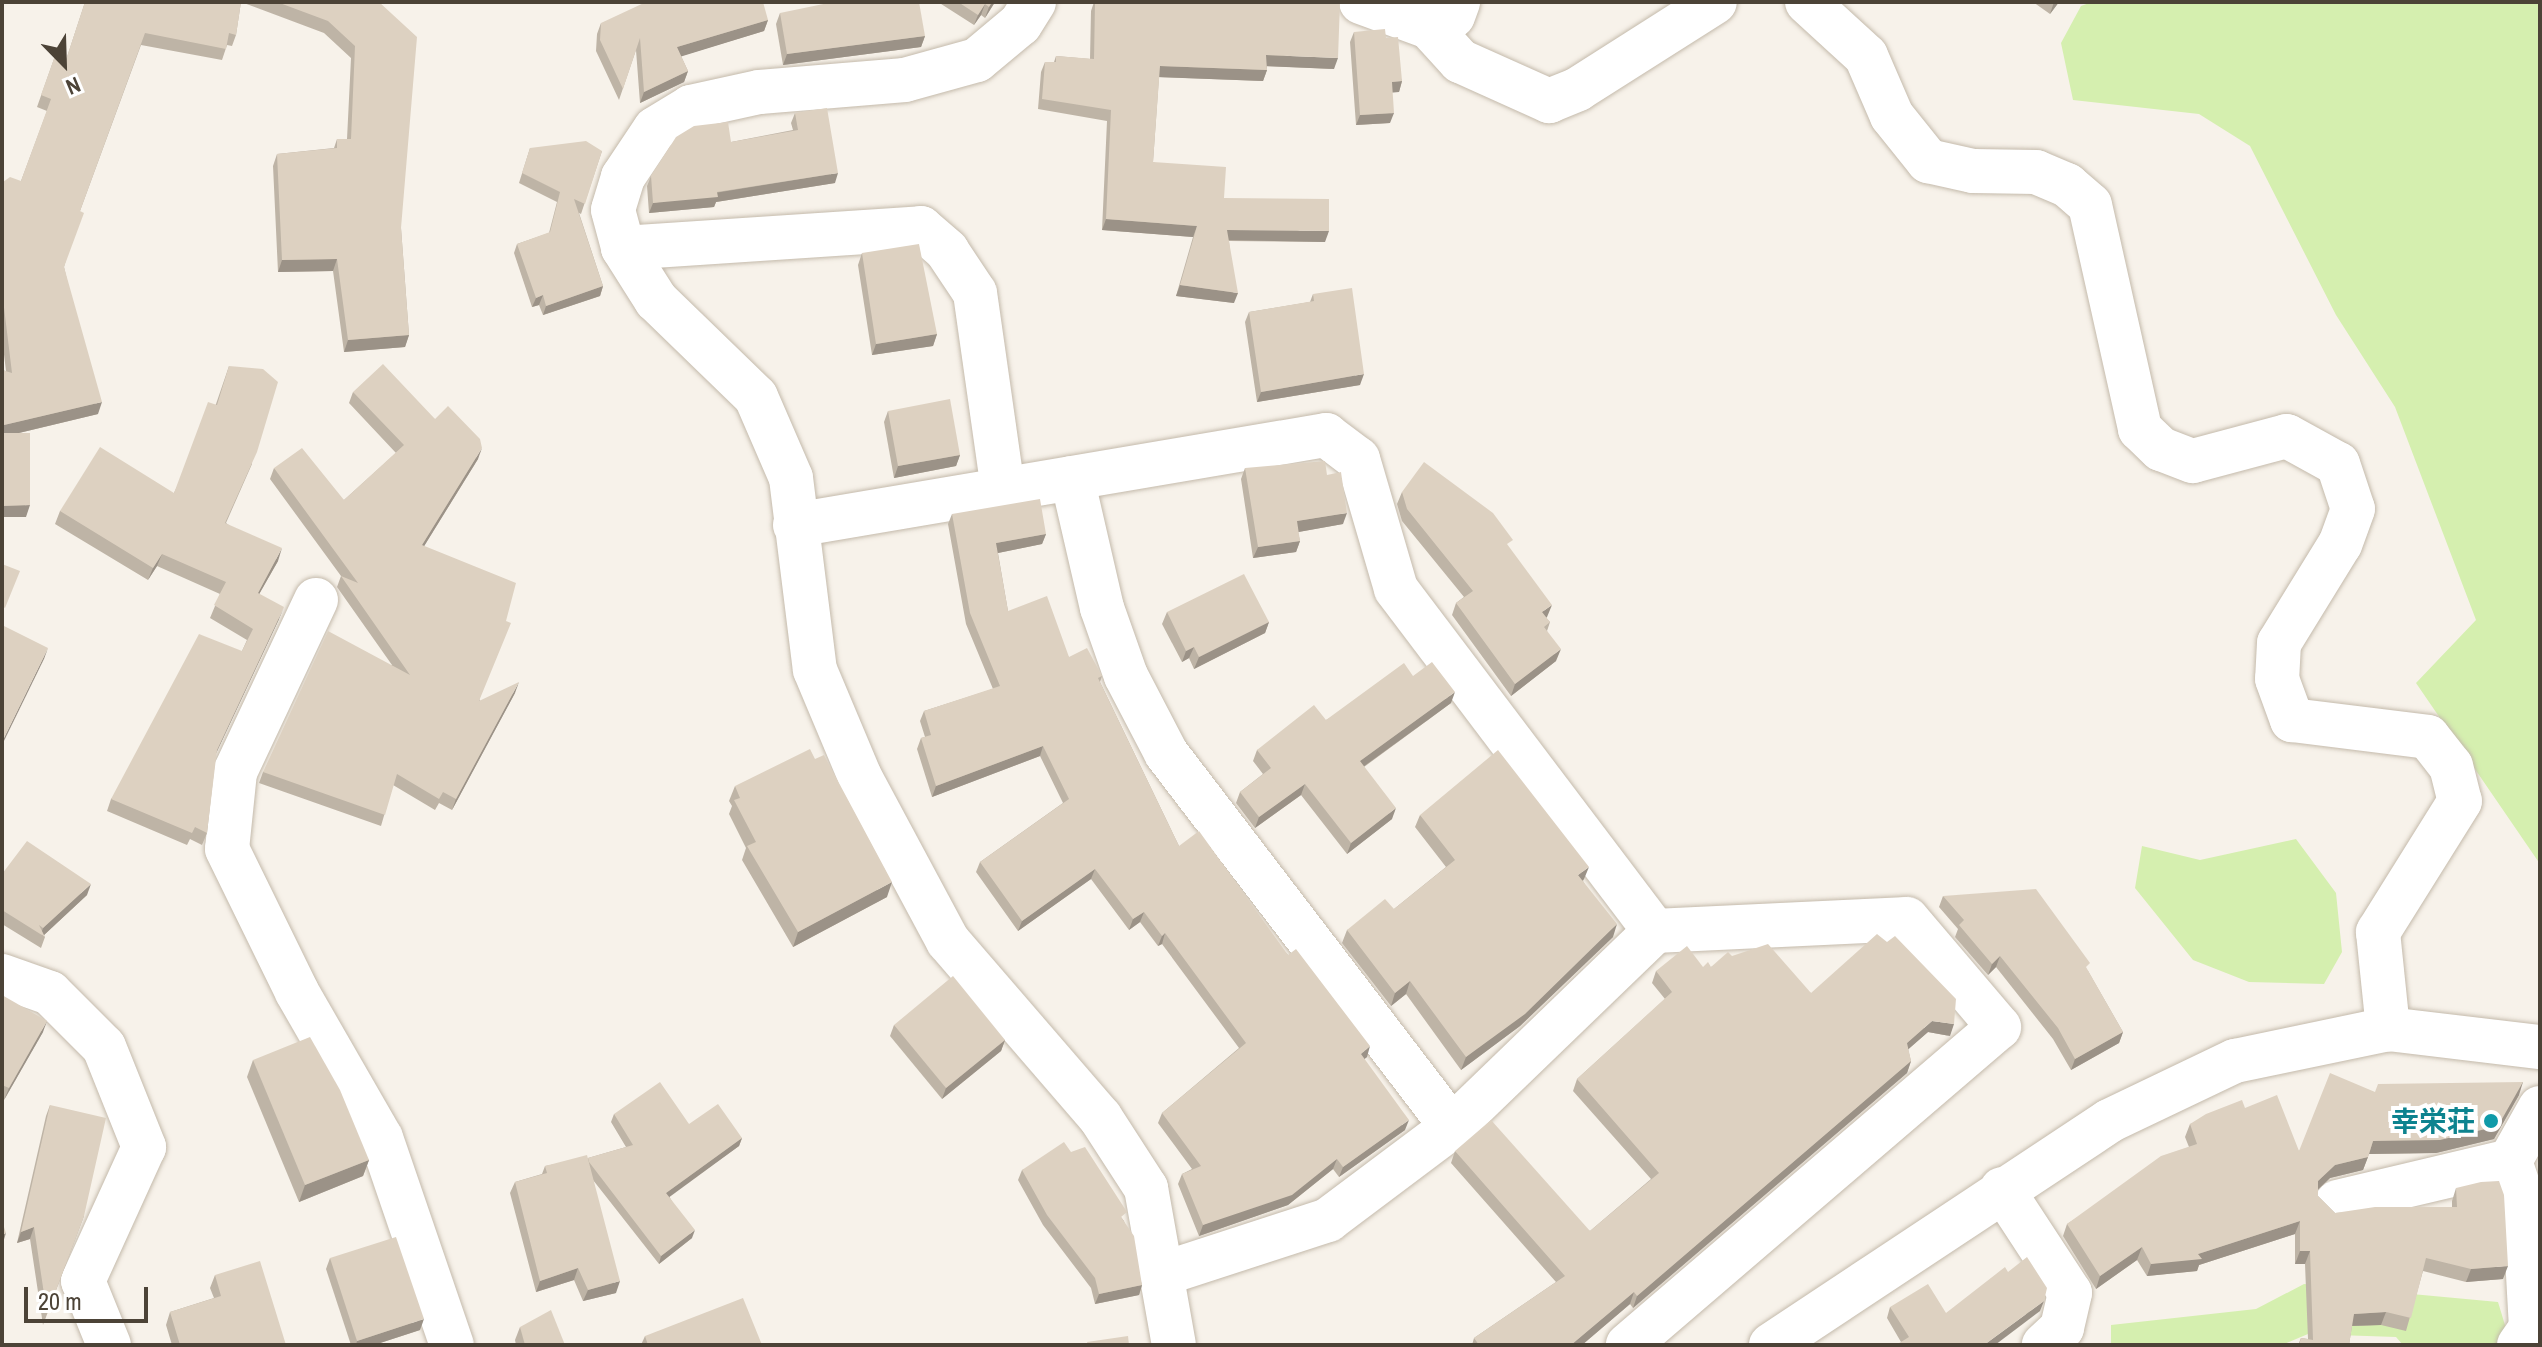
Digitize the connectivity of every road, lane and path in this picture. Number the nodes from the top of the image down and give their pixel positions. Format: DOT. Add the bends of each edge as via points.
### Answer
graph roads {
  1 [pos="1034,2"];
  2 [pos="1361,2"];
  3 [pos="1715,2"];
  4 [pos="1807,2"];
  5 [pos="1444,15"];
  6 [pos="623,248"];
  7 [pos="1072,478"];
  8 [pos="1003,489"];
  9 [pos="795,525"];
  10 [pos="316,600"];
  11 [pos="1655,931"];
  12 [pos="2,976"];
  13 [pos="2388,1029"];
  14 [pos="2540,1047"];
  15 [pos="2540,1108"];
  16 [pos="1452,1127"];
  17 [pos="2510,1161"];
  18 [pos="2002,1189"];
  19 [pos="2337,1202"];
  20 [pos="1162,1274"];
  21 [pos="109,1345"];
  22 [pos="452,1345"];
  23 [pos="1174,1345"];
  24 [pos="1628,1345"];
  25 [pos="1771,1345"];
  26 [pos="2044,1345"];
  27 [pos="2519,1345"];
  1 -- 6 [label="street" via="1020,24 977,60 905,80 759,92 691,107 655,129 623,177 613,210"];
  2 -- 5 [label="street"];
  3 -- 5 [label="street" via="1578,89 1549,101 1460,61"];
  4 -- 13 [label="street" via="1866,56 1892,116 1928,161 1973,171 2036,172 2067,185 2090,205 2140,429 2161,449 2193,461 2287,436 2338,464 2353,509 2340,544 2279,643 2277,679 2292,720 2428,737 2451,766 2460,801 2378,932"];
  6 -- 8 [label="street" via="921,228 947,251 975,293"];
  6 -- 9 [label="street" via="656,300 756,397 791,478"];
  7 -- 8 [label="street"];
  7 -- 11 [label="street" via="1326,435 1358,459 1396,589"];
  7 -- 16 [label="street" via="1102,608 1121,663 1166,753"];
  8 -- 9 [label="street"];
  9 -- 20 [label="street" via="815,670 860,777 948,941 1100,1117 1146,1188"];
  10 -- 22 [label="street" via="235,772 227,849 297,992 381,1138"];
  11 -- 16 [label="street"];
  11 -- 24 [label="street" via="1907,919 1999,1027"];
  12 -- 21 [label="street" via="50,993 104,1047 144,1147 83,1281"];
  13 -- 14 [label="street"];
  13 -- 18 [label="street" via="2235,1061 2109,1121"];
  15 -- 17 [label="street"];
  16 -- 20 [label="street" via="1328,1220"];
  17 -- 19 [label="street"];
  17 -- 27 [label="street" via="2524,1203 2531,1328"];
  18 -- 25 [label="street"];
  18 -- 26 [label="street" via="2070,1293 2062,1328"];
  20 -- 23 [label="street"];
}
